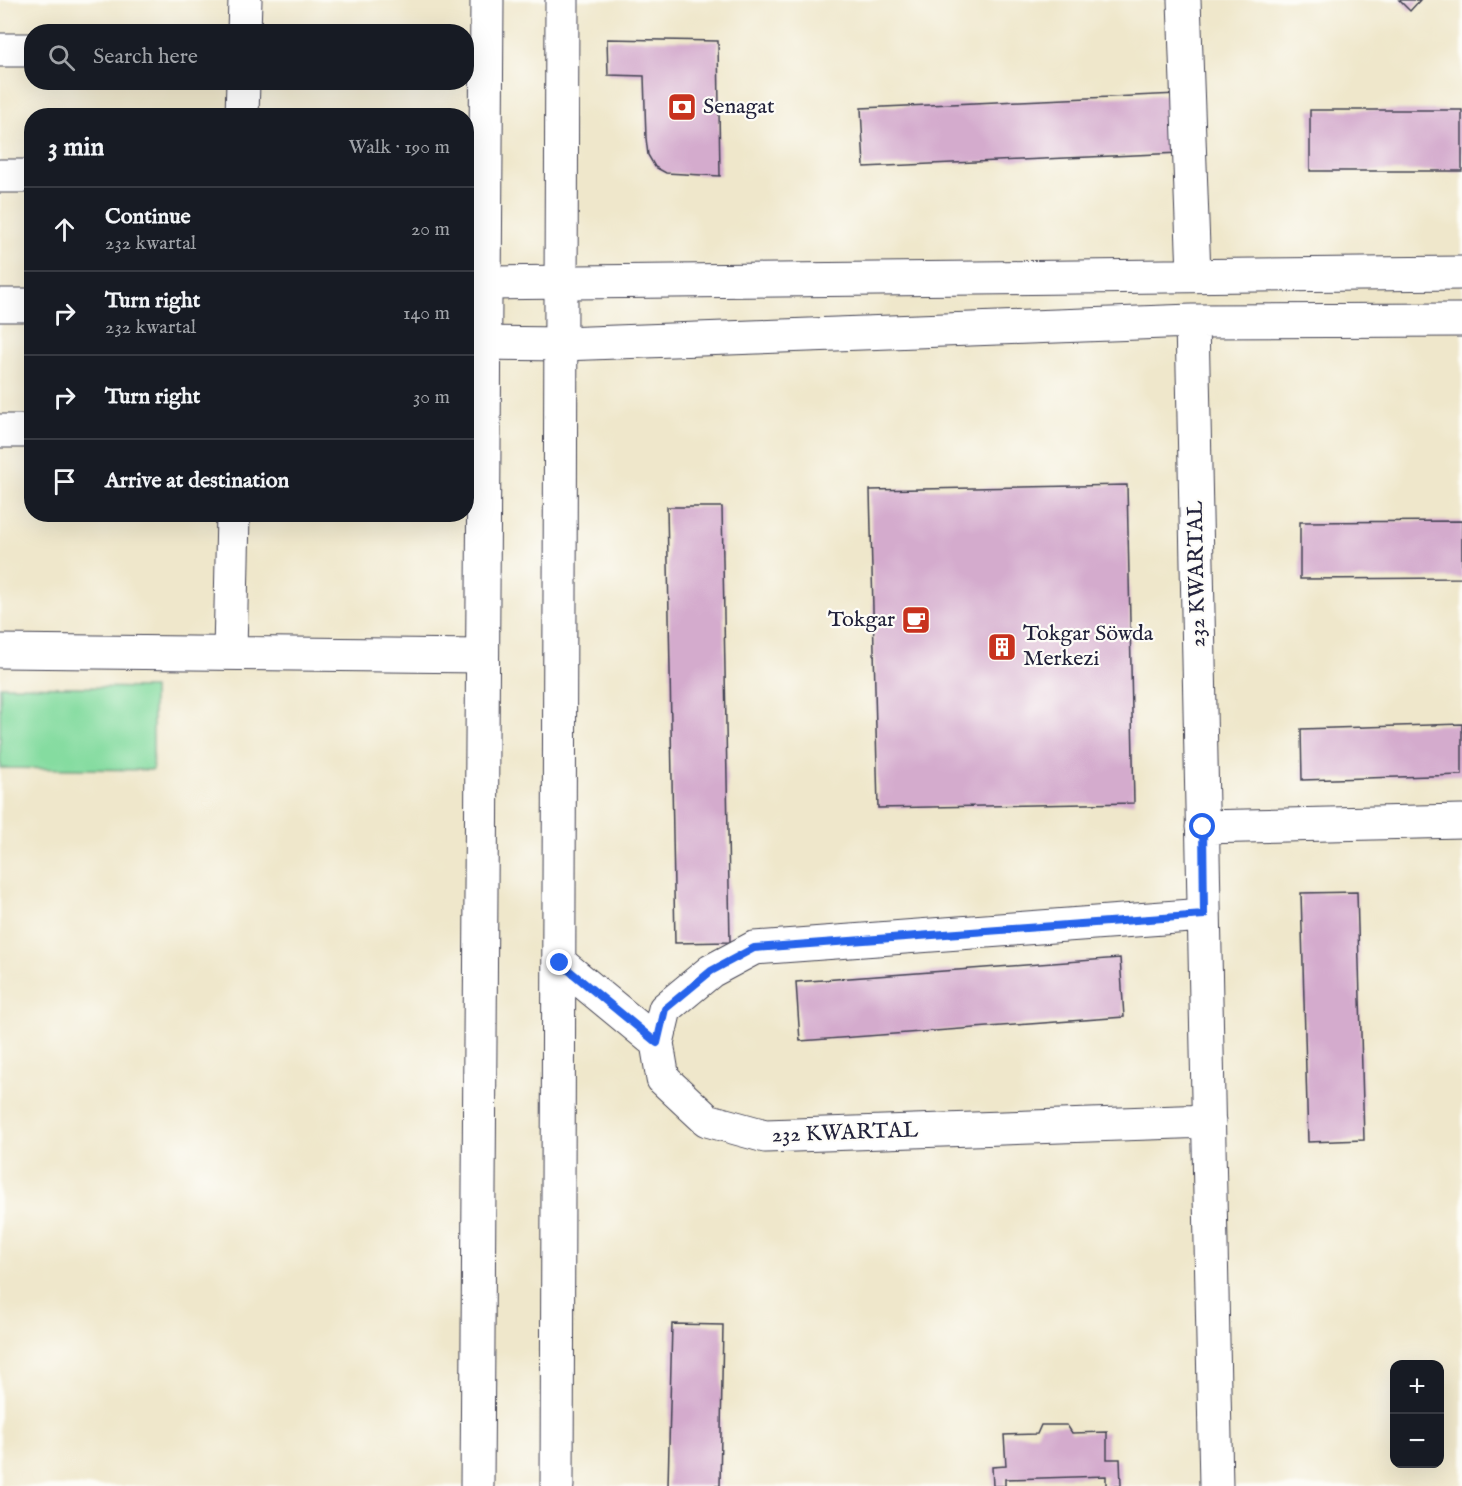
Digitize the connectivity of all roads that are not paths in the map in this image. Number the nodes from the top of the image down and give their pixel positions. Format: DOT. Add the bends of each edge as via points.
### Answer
graph roads {
  1 [pos="245,0"];
  2 [pos="487,0"];
  3 [pos="562,0"];
  4 [pos="1184,0"];
  5 [pos="244,24"];
  6 [pos="0,50"];
  7 [pos="24,51"];
  8 [pos="476,54"];
  9 [pos="243,90"];
  10 [pos="242,108"];
  11 [pos="476,174"];
  12 [pos="0,176"];
  13 [pos="24,176"];
  14 [pos="1462,273"];
  15 [pos="1194,275"];
  16 [pos="563,282"];
  17 [pos="476,292"];
  18 [pos="0,304"];
  19 [pos="24,305"];
  20 [pos="1192,321"];
  21 [pos="1462,321"];
  22 [pos="475,334"];
  23 [pos="562,344"];
  24 [pos="0,431"];
  25 [pos="24,431"];
  26 [pos="475,437"];
  27 [pos="233,522"];
  28 [pos="0,651"];
  29 [pos="230,653"];
  30 [pos="482,656"];
  31 [pos="1462,821"];
  32 [pos="1203,827"];
  33 [pos="1204,915"];
  34 [pos="560,963"];
  35 [pos="657,1043"];
  36 [pos="1209,1121"];
  37 [pos="477,1486"];
  38 [pos="557,1486"];
  39 [pos="1216,1486"];
  1 -- 5 [label="street"];
  2 -- 8 [label="street"];
  3 -- 16 [label="street"];
  4 -- 15 [label="street"];
  6 -- 7 [label="street"];
  8 -- 11 [label="street"];
  9 -- 10 [label="street"];
  11 -- 17 [label="street"];
  12 -- 13 [label="street"];
  14 -- 15 [label="street"];
  15 -- 16 [label="street"];
  16 -- 17 [label="street"];
  16 -- 23 [label="street"];
  17 -- 22 [label="street"];
  18 -- 19 [label="street"];
  20 -- 21 [label="street"];
  20 -- 23 [label="street"];
  20 -- 32 [label="street, 232 KWARTAL"];
  22 -- 23 [label="street"];
  22 -- 26 [label="street"];
  23 -- 34 [label="street"];
  24 -- 25 [label="street"];
  26 -- 30 [label="street"];
  27 -- 29 [label="street"];
  28 -- 29 [label="street"];
  29 -- 30 [label="street"];
  30 -- 37 [label="street"];
  31 -- 32 [label="street"];
  32 -- 33 [label="street, 232 KWARTAL"];
  33 -- 35 [label="street, 232 KWARTAL" via="754,948 711,971 665,1009"];
  33 -- 36 [label="street, 232 KWARTAL"];
  34 -- 35 [label="street"];
  34 -- 38 [label="street"];
  35 -- 36 [label="street, 232 KWARTAL" via="663,1079 708,1120 765,1136"];
  36 -- 39 [label="street, 232 KWARTAL"];
}
